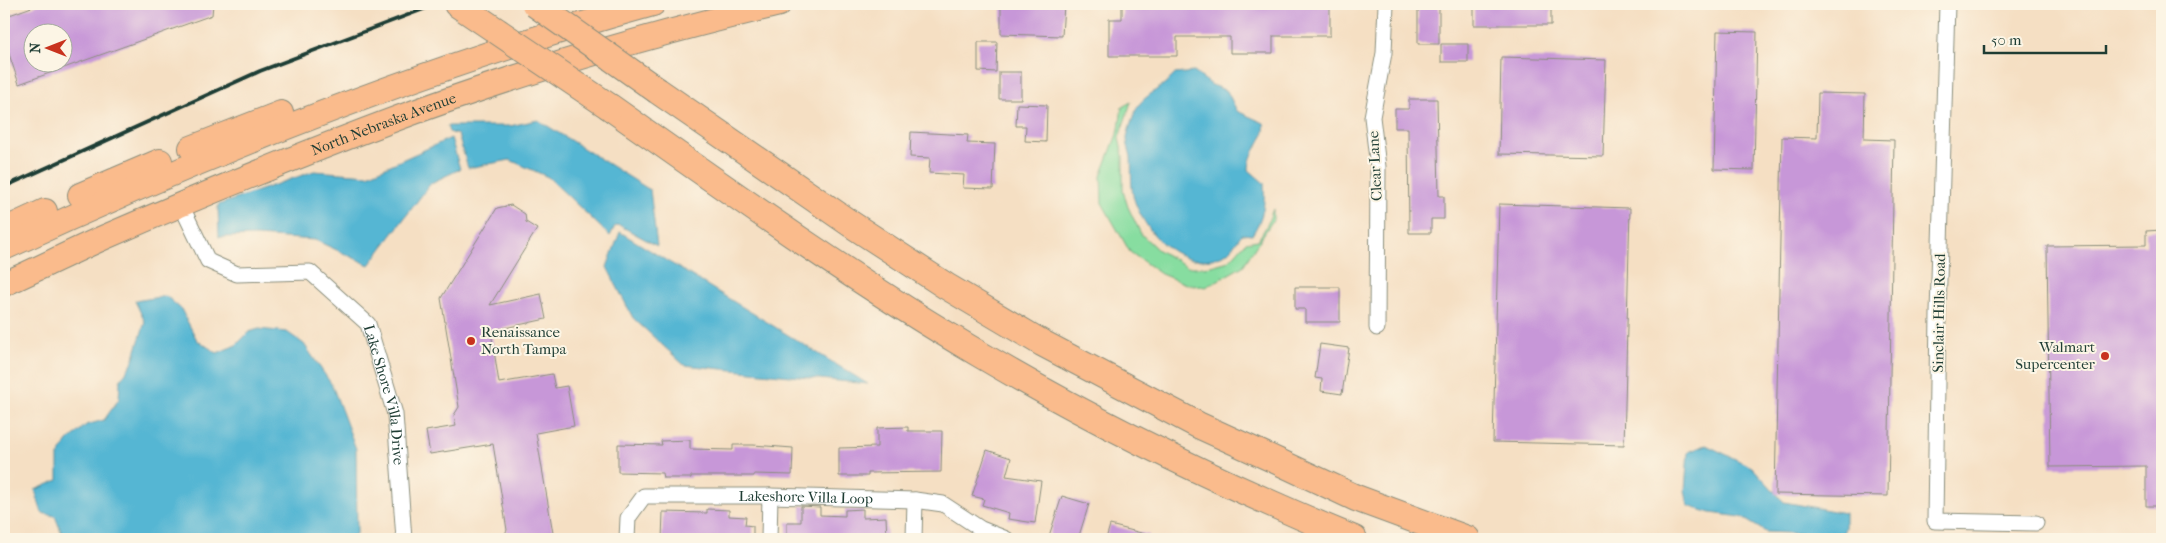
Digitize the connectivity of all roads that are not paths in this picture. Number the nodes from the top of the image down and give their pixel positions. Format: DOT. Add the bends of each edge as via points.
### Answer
graph roads {
  1 [pos="457,4"];
  2 [pos="534,4"];
  3 [pos="653,4"];
  4 [pos="779,4"];
  5 [pos="1386,4"];
  6 [pos="1947,4"];
  7 [pos="401,83"];
  8 [pos="181,205"];
  9 [pos="4,230"];
  10 [pos="4,248"];
  11 [pos="4,284"];
  12 [pos="1377,328"];
  13 [pos="770,496"];
  14 [pos="915,500"];
  15 [pos="2036,523"];
  16 [pos="404,539"];
  17 [pos="628,539"];
  18 [pos="769,539"];
  19 [pos="914,539"];
  20 [pos="1006,539"];
  21 [pos="1354,539"];
  22 [pos="1468,539"];
  1 -- 21 [label="highway, bridge" via="851,273 982,356 1157,451"];
  2 -- 22 [label="highway, bridge" via="851,224 1042,343 1198,425 1277,462 1356,498"];
  3 -- 7 [label="main road"];
  4 -- 8 [label="main road, North Nebraska Avenue" via="656,35 514,78 391,121"];
  5 -- 12 [label="street, Clear Lane" via="1384,53 1372,117 1378,167"];
  6 -- 15 [label="street, Sinclair Hills Road" via="1935,521"];
  7 -- 8 [label="main road" via="370,109 202,178 192,186"];
  7 -- 9 [label="main road" via="323,97 244,126"];
  7 -- 10 [label="main road" via="174,172"];
  8 -- 11 [label="main road, North Nebraska Avenue"];
  8 -- 16 [label="street, Lake Shore Villa Drive" via="208,262 237,274 310,272 368,324 395,414"];
  13 -- 14 [label="street, Lakeshore Villa Loop"];
  13 -- 17 [label="street, Lakeshore Villa Loop" via="644,496 628,518"];
  13 -- 18 [label="street"];
  14 -- 19 [label="street"];
  14 -- 20 [label="street, Lakeshore Villa Loop" via="943,504 981,529"];
}
